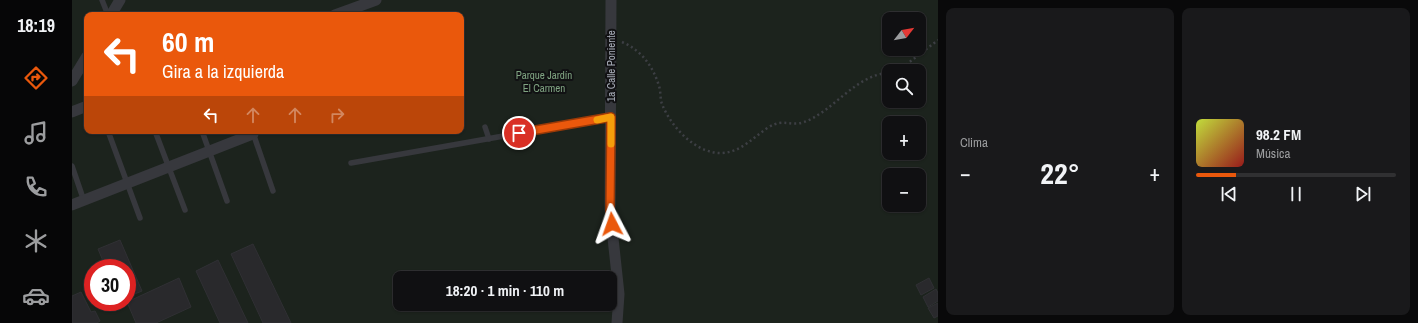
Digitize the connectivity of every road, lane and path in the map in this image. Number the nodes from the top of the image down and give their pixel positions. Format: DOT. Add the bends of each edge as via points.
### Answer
graph roads {
  1 [pos="102,0"];
  2 [pos="120,0"];
  3 [pos="376,0"];
  4 [pos="611,0"];
  5 [pos="362,2"];
  6 [pos="107,12"];
  7 [pos="113,12"];
  8 [pos="341,12"];
  9 [pos="611,38"];
  10 [pos="938,40"];
  11 [pos="84,61"];
  12 [pos="907,64"];
  13 [pos="882,73"];
  14 [pos="72,81"];
  15 [pos="84,107"];
  16 [pos="72,112"];
  17 [pos="611,117"];
  18 [pos="485,127"];
  19 [pos="109,134"];
  20 [pos="156,134"];
  21 [pos="203,134"];
  22 [pos="248,134"];
  23 [pos="254,134"];
  24 [pos="489,139"];
  25 [pos="209,151"];
  26 [pos="351,163"];
  27 [pos="72,166"];
  28 [pos="169,167"];
  29 [pos="127,184"];
  30 [pos="273,191"];
  31 [pos="84,201"];
  32 [pos="227,202"];
  33 [pos="72,206"];
  34 [pos="185,210"];
  35 [pos="140,218"];
  36 [pos="617,323"];
  1 -- 6 [label="lane"];
  2 -- 7 [label="street"];
  3 -- 5 [label="street"];
  4 -- 9 [label="street, 1a Calle Poniente"];
  5 -- 8 [label="street"];
  9 -- 13 [label="path" via="634,47 647,61 659,86 662,104 681,133 703,149 718,153 730,153 739,149 781,122 803,123 866,80"];
  9 -- 17 [label="street, 1a Calle Poniente"];
  10 -- 12 [label="path"];
  11 -- 14 [label="street"];
  15 -- 16 [label="street"];
  17 -- 24 [label="lane"];
  17 -- 36 [label="street, 1a Calle Poniente" via="610,210 619,294"];
  18 -- 24 [label="lane"];
  19 -- 29 [label="lane"];
  20 -- 28 [label="lane"];
  21 -- 25 [label="lane"];
  22 -- 25 [label="street"];
  23 -- 30 [label="lane"];
  24 -- 26 [label="lane"];
  25 -- 28 [label="street"];
  25 -- 32 [label="lane"];
  27 -- 31 [label="lane"];
  28 -- 29 [label="street"];
  28 -- 34 [label="lane"];
  29 -- 31 [label="street"];
  29 -- 35 [label="lane"];
  31 -- 33 [label="street"];
}
